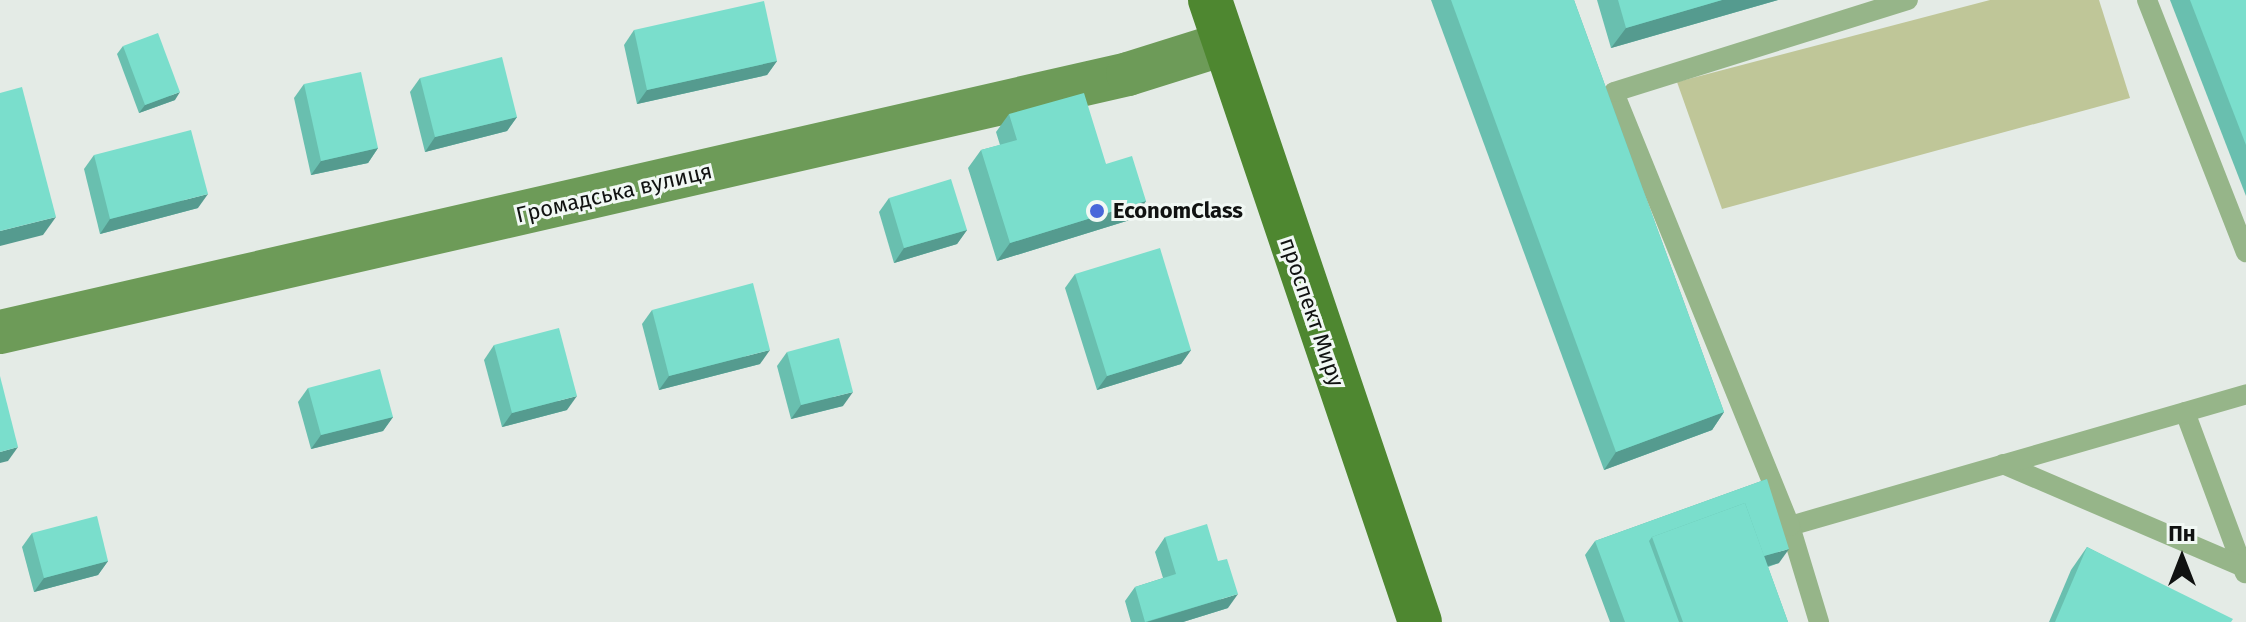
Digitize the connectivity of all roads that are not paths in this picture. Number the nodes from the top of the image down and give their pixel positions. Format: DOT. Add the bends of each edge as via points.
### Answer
graph roads {
  1 [pos="1210,0"];
  2 [pos="1908,0"];
  3 [pos="2147,0"];
  4 [pos="1224,44"];
  5 [pos="2246,252"];
  6 [pos="0,332"];
  7 [pos="2246,394"];
  8 [pos="2185,412"];
  9 [pos="2003,464"];
  10 [pos="1790,526"];
  11 [pos="2244,572"];
  12 [pos="1420,622"];
  13 [pos="1819,622"];
  1 -- 4 [label="main road, проспект Миру"];
  2 -- 10 [label="lane" via="1614,92"];
  3 -- 5 [label="lane"];
  4 -- 6 [label="street, Громадська вулиця" via="1128,74"];
  4 -- 12 [label="main road, проспект Миру"];
  7 -- 8 [label="lane"];
  8 -- 9 [label="lane"];
  8 -- 11 [label="lane"];
  9 -- 10 [label="lane"];
  9 -- 11 [label="lane"];
  10 -- 13 [label="lane"];
}
